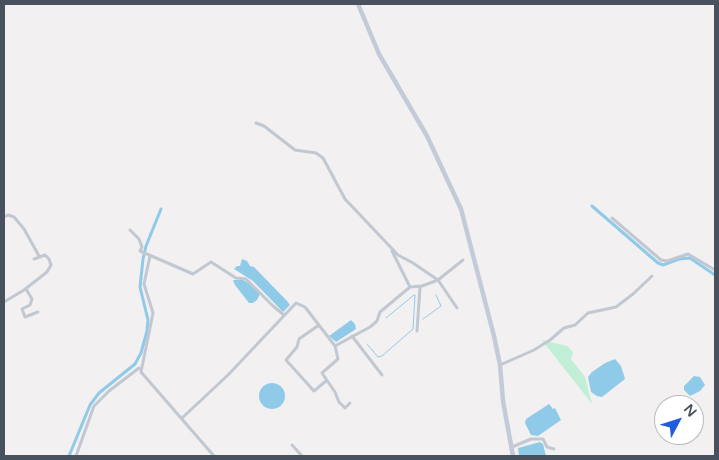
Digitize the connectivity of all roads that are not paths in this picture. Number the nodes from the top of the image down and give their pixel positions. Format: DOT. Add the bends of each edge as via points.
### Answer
graph roads {
  1 [pos="358,4"];
  2 [pos="256,123"];
  3 [pos="4,217"];
  4 [pos="612,218"];
  5 [pos="130,230"];
  6 [pos="388,244"];
  7 [pos="149,255"];
  8 [pos="39,256"];
  9 [pos="34,259"];
  10 [pos="463,260"];
  11 [pos="715,270"];
  12 [pos="652,276"];
  13 [pos="438,280"];
  14 [pos="410,287"];
  15 [pos="420,288"];
  16 [pos="26,289"];
  17 [pos="4,302"];
  18 [pos="457,308"];
  19 [pos="38,312"];
  20 [pos="284,315"];
  21 [pos="319,325"];
  22 [pos="417,330"];
  23 [pos="352,336"];
  24 [pos="335,346"];
  25 [pos="500,365"];
  26 [pos="141,368"];
  27 [pos="382,375"];
  28 [pos="326,381"];
  29 [pos="350,403"];
  30 [pos="182,418"];
  31 [pos="292,445"];
  32 [pos="512,446"];
  33 [pos="554,449"];
  34 [pos="76,456"];
  35 [pos="214,456"];
  36 [pos="302,456"];
  37 [pos="514,456"];
  1 -- 25 [label="main road" via="378,54 427,136 461,209"];
  2 -- 6 [label="street" via="295,150 316,153 323,158 345,199"];
  3 -- 8 [label="street" via="14,217"];
  4 -- 11 [label="street" via="660,260 688,254"];
  5 -- 7 [label="street" via="139,239 140,251"];
  6 -- 13 [label="street" via="398,255 414,262"];
  6 -- 14 [label="street"];
  7 -- 20 [label="street" via="193,274 211,262 236,278 246,279"];
  7 -- 26 [label="street" via="144,284 153,312"];
  8 -- 9 [label="street"];
  8 -- 16 [label="street" via="49,258 51,265"];
  10 -- 13 [label="street"];
  12 -- 25 [label="street" via="616,307 588,313 576,325 564,328 534,350"];
  13 -- 14 [label="street"];
  13 -- 18 [label="street"];
  14 -- 23 [label="street" via="380,312 377,320"];
  15 -- 22 [label="street"];
  16 -- 17 [label="street"];
  16 -- 19 [label="street" via="32,299 30,305 22,309 25,317"];
  20 -- 21 [label="street" via="296,303 305,307"];
  20 -- 30 [label="street"];
  21 -- 24 [label="street"];
  21 -- 28 [label="street" via="299,339 297,347 286,360 314,391"];
  23 -- 24 [label="street"];
  23 -- 27 [label="street"];
  24 -- 28 [label="street" via="338,359 322,373"];
  25 -- 32 [label="main road"];
  26 -- 30 [label="street" via="141,372"];
  26 -- 34 [label="street" via="94,406"];
  28 -- 29 [label="street" via="345,408"];
  30 -- 35 [label="street"];
  31 -- 36 [label="street"];
  32 -- 33 [label="street" via="531,439 543,439 547,447"];
  32 -- 37 [label="main road"];
}
